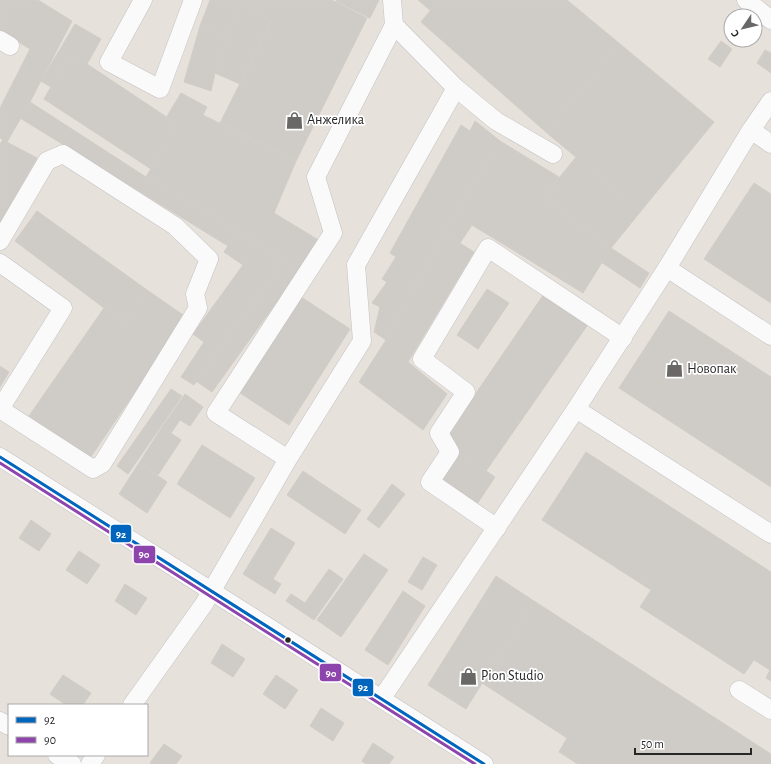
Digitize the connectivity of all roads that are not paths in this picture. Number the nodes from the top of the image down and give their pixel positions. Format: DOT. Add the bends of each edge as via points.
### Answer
graph roads {
  1 [pos="143,0"];
  2 [pos="193,0"];
  3 [pos="392,0"];
  4 [pos="746,0"];
  5 [pos="771,20"];
  6 [pos="394,25"];
  7 [pos="456,88"];
  8 [pos="771,101"];
  9 [pos="751,130"];
  10 [pos="771,144"];
  11 [pos="554,154"];
  12 [pos="0,241"];
  13 [pos="0,263"];
  14 [pos="667,268"];
  15 [pos="771,336"];
  16 [pos="623,338"];
  17 [pos="0,409"];
  18 [pos="576,409"];
  19 [pos="0,457"];
  20 [pos="288,459"];
  21 [pos="497,528"];
  22 [pos="771,534"];
  23 [pos="211,591"];
  24 [pos="739,690"];
  25 [pos="382,698"];
  26 [pos="133,704"];
  27 [pos="771,710"];
  28 [pos="59,756"];
  29 [pos="72,764"];
  30 [pos="484,764"];
  1 -- 2 [label="street" via="109,62 160,88"];
  3 -- 6 [label="street"];
  4 -- 5 [label="street"];
  6 -- 7 [label="street"];
  6 -- 20 [label="street" via="316,177 334,233 216,413"];
  7 -- 11 [label="street" via="496,121"];
  7 -- 20 [label="street" via="356,265 362,341"];
  8 -- 9 [label="street"];
  9 -- 10 [label="street"];
  9 -- 14 [label="street"];
  12 -- 17 [label="street" via="47,161 63,154 175,226 210,259 195,294 198,308 102,464 93,469"];
  13 -- 17 [label="street" via="63,308"];
  14 -- 15 [label="street"];
  14 -- 16 [label="street"];
  16 -- 18 [label="street"];
  16 -- 21 [label="street" via="488,248 422,359 466,392 439,433 450,452 430,482"];
  18 -- 21 [label="street"];
  18 -- 22 [label="street"];
  19 -- 23 [label="street"];
  20 -- 23 [label="street"];
  21 -- 25 [label="street"];
  23 -- 25 [label="street"];
  23 -- 26 [label="street"];
  24 -- 27 [label="street"];
  25 -- 30 [label="street"];
  28 -- 29 [label="street"];
}
